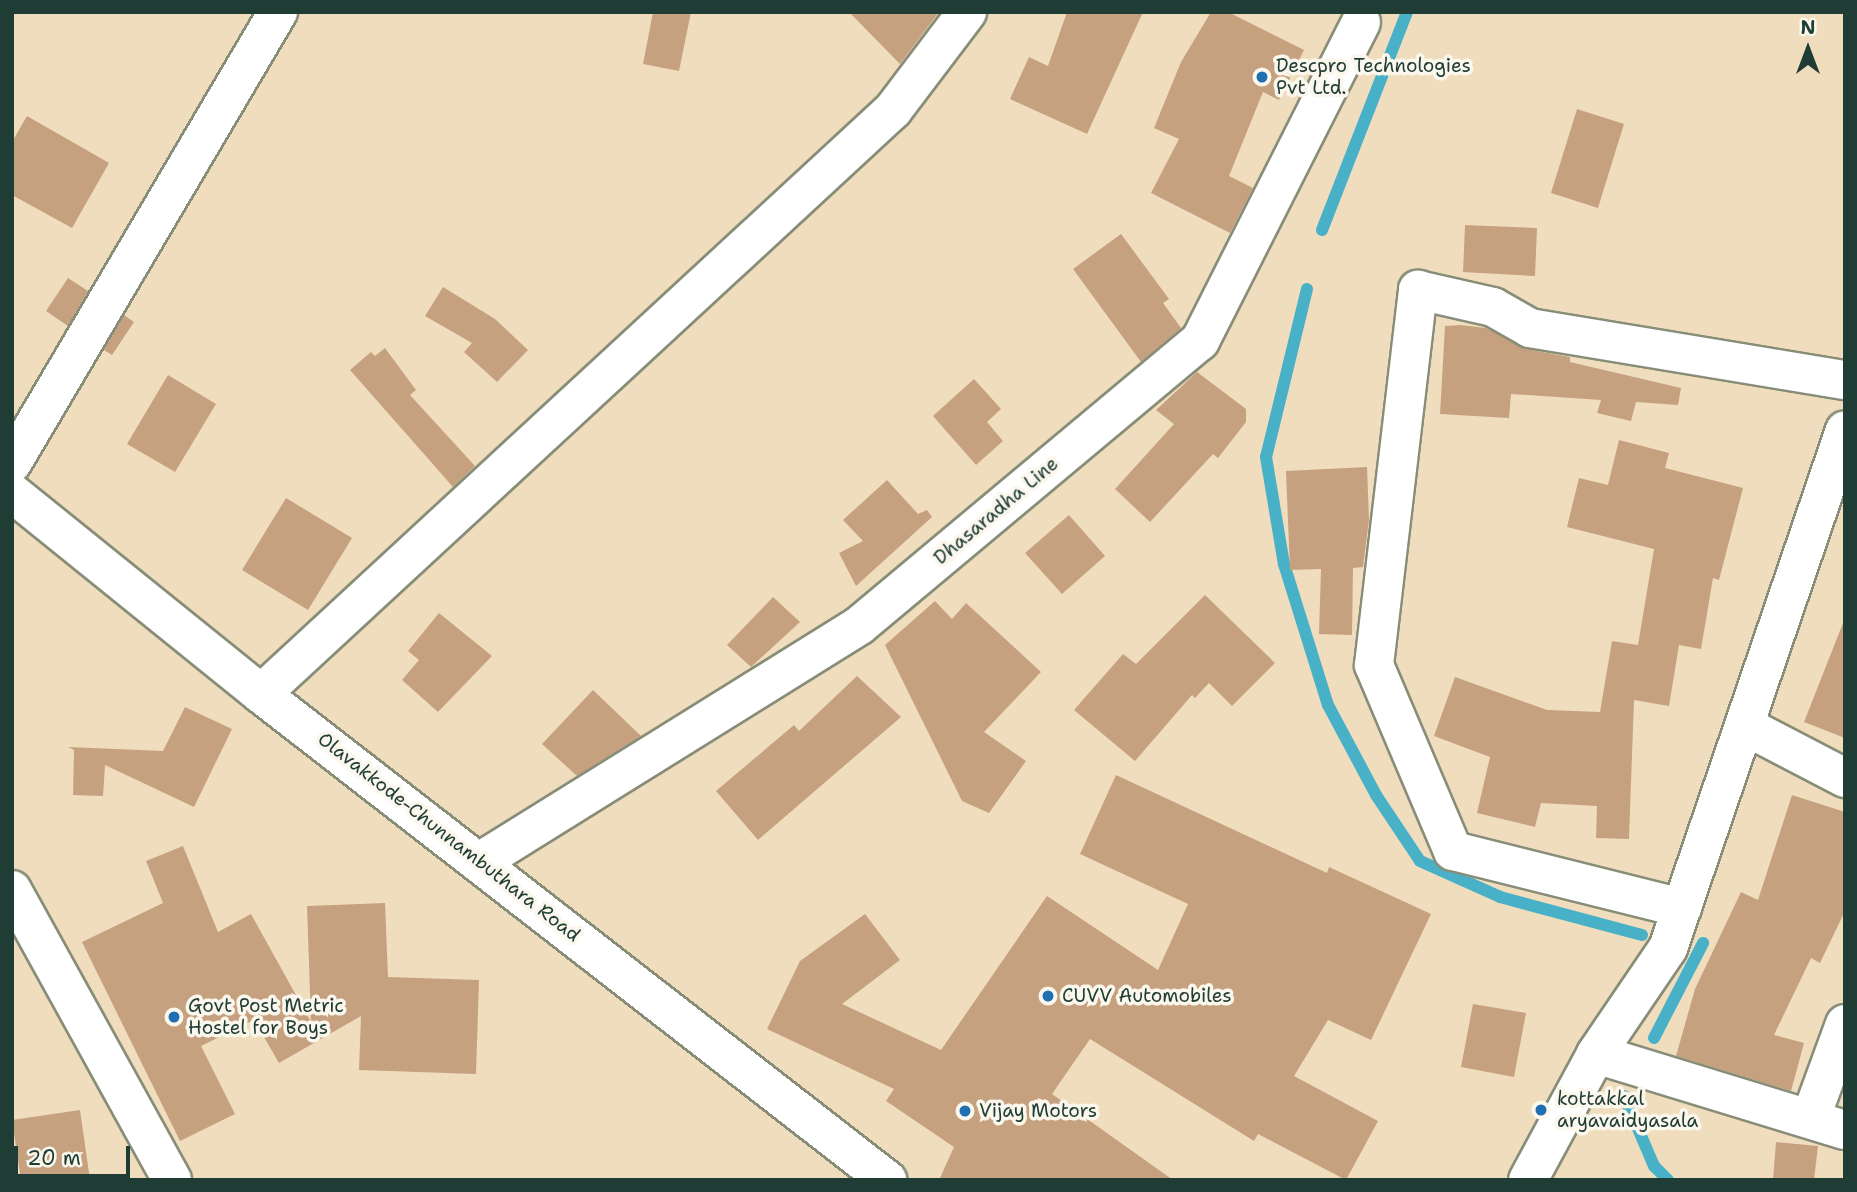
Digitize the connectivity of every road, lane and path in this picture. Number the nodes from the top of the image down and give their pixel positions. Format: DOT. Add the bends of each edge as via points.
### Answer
graph roads {
  1 [pos="278,12"];
  2 [pos="967,12"];
  3 [pos="1361,22"];
  4 [pos="1845,380"];
  5 [pos="1845,430"];
  6 [pos="12,463"];
  7 [pos="12,493"];
  8 [pos="261,694"];
  9 [pos="1745,726"];
  10 [pos="1845,778"];
  11 [pos="481,862"];
  12 [pos="12,890"];
  13 [pos="1682,908"];
  14 [pos="29,954"];
  15 [pos="1845,1024"];
  16 [pos="1597,1054"];
  17 [pos="1828,1124"];
  18 [pos="172,1180"];
  19 [pos="887,1180"];
  20 [pos="1528,1180"];
  1 -- 6 [label="street"];
  2 -- 8 [label="street" via="893,110"];
  3 -- 11 [label="street, Dhasaradha Line" via="1200,341 860,625"];
  4 -- 13 [label="street" via="1530,328 1493,307 1418,290 1374,665 1379,678 1453,850"];
  5 -- 9 [label="street"];
  7 -- 8 [label="street, Olavakkode-Chunnambuthara Road"];
  8 -- 11 [label="street, Olavakkode-Chunnambuthara Road"];
  9 -- 10 [label="street"];
  9 -- 13 [label="street"];
  11 -- 19 [label="street, Olavakkode-Chunnambuthara Road"];
  12 -- 14 [label="street"];
  13 -- 16 [label="street" via="1668,948"];
  14 -- 18 [label="street"];
  15 -- 17 [label="street"];
  16 -- 17 [label="street"];
  16 -- 20 [label="street"];
}
